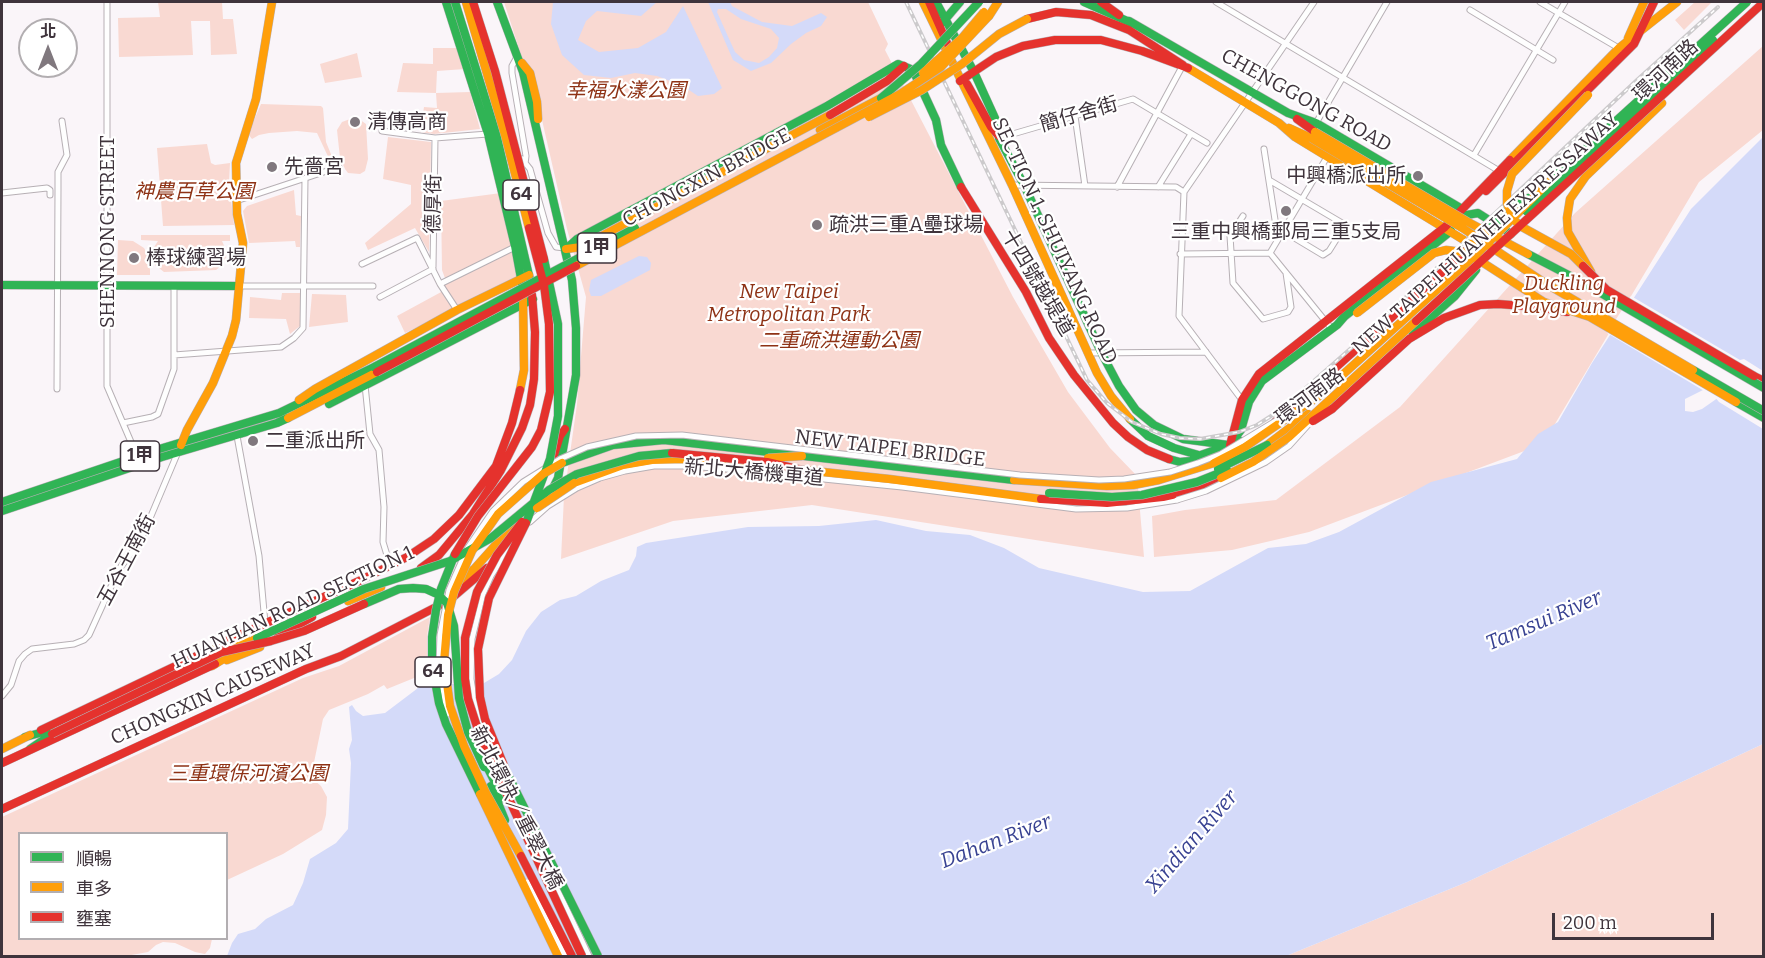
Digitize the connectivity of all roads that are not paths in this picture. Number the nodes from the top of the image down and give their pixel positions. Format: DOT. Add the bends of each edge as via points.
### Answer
graph roads {
  1 [pos="107,2"];
  2 [pos="272,2"];
  3 [pos="446,2"];
  4 [pos="455,2"];
  5 [pos="466,2"];
  6 [pos="473,2"];
  7 [pos="497,2"];
  8 [pos="922,2"];
  9 [pos="929,2"];
  10 [pos="936,2"];
  11 [pos="960,2"];
  12 [pos="978,2"];
  13 [pos="991,2"];
  14 [pos="998,2"];
  15 [pos="1084,2"];
  16 [pos="1101,2"];
  17 [pos="1216,2"];
  18 [pos="1314,2"];
  19 [pos="1387,2"];
  20 [pos="1540,2"];
  21 [pos="1565,2"];
  22 [pos="1644,2"];
  23 [pos="1654,2"];
  24 [pos="1677,2"];
  25 [pos="1746,2"];
  26 [pos="1755,2"];
  27 [pos="1764,3"];
  28 [pos="1470,10"];
  29 [pos="1559,12"];
  30 [pos="942,22"];
  31 [pos="1134,24"];
  32 [pos="1641,32"];
  33 [pos="1631,42"];
  34 [pos="1286,44"];
  35 [pos="1536,50"];
  36 [pos="1622,50"];
  37 [pos="517,57"];
  38 [pos="1553,60"];
  39 [pos="983,63"];
  40 [pos="1183,65"];
  41 [pos="473,69"];
  42 [pos="1691,69"];
  43 [pos="974,72"];
  44 [pos="1343,77"];
  45 [pos="962,79"];
  46 [pos="1253,92"];
  47 [pos="881,98"];
  48 [pos="1246,103"];
  49 [pos="1156,113"];
  50 [pos="1075,116"];
  51 [pos="62,121"];
  52 [pos="1279,123"];
  53 [pos="1314,131"];
  54 [pos="382,132"];
  55 [pos="1599,132"];
  56 [pos="821,133"];
  57 [pos="488,134"];
  58 [pos="1191,134"];
  59 [pos="999,137"];
  60 [pos="435,138"];
  61 [pos="1207,143"];
  62 [pos="1611,144"];
  63 [pos="1264,149"];
  64 [pos="1474,154"];
  65 [pos="1327,157"];
  66 [pos="525,164"];
  67 [pos="339,167"];
  68 [pos="1502,172"];
  69 [pos="305,178"];
  70 [pos="1269,180"];
  71 [pos="1012,185"];
  72 [pos="1024,185"];
  73 [pos="1085,186"];
  74 [pos="1117,186"];
  75 [pos="1158,187"];
  76 [pos="1184,192"];
  77 [pos="2,193"];
  78 [pos="50,195"];
  79 [pos="1301,199"];
  80 [pos="1525,200"];
  81 [pos="236,201"];
  82 [pos="1462,209"];
  83 [pos="1243,216"];
  84 [pos="1455,217"];
  85 [pos="1342,223"];
  86 [pos="1494,223"];
  87 [pos="1448,229"];
  88 [pos="1503,229"];
  89 [pos="1283,231"];
  90 [pos="1341,232"];
  91 [pos="1511,234"];
  92 [pos="1278,239"];
  93 [pos="519,245"];
  94 [pos="1472,245"];
  95 [pos="566,249"];
  96 [pos="1231,253"];
  97 [pos="1270,253"];
  98 [pos="1180,254"];
  99 [pos="1482,254"];
  100 [pos="527,263"];
  101 [pos="362,264"];
  102 [pos="433,269"];
  103 [pos="1591,272"];
  104 [pos="1287,273"];
  105 [pos="525,277"];
  106 [pos="440,284"];
  107 [pos="2,285"];
  108 [pos="57,286"];
  109 [pos="108,286"];
  110 [pos="174,286"];
  111 [pos="238,286"];
  112 [pos="304,286"];
  113 [pos="373,286"];
  114 [pos="380,297"];
  115 [pos="533,299"];
  116 [pos="523,304"];
  117 [pos="458,310"];
  118 [pos="1583,315"];
  119 [pos="1325,321"];
  120 [pos="1334,327"];
  121 [pos="1402,328"];
  122 [pos="224,352"];
  123 [pos="1088,352"];
  124 [pos="1101,352"];
  125 [pos="1206,352"];
  126 [pos="174,355"];
  127 [pos="375,369"];
  128 [pos="1764,381"];
  129 [pos="366,385"];
  130 [pos="1764,388"];
  131 [pos="57,389"];
  132 [pos="1242,400"];
  133 [pos="1764,411"];
  134 [pos="279,413"];
  135 [pos="291,416"];
  136 [pos="1764,418"];
  137 [pos="123,423"];
  138 [pos="237,436"];
  139 [pos="1289,437"];
  140 [pos="182,442"];
  141 [pos="1230,445"];
  142 [pos="1268,445"];
  143 [pos="178,452"];
  144 [pos="137,456"];
  145 [pos="802,456"];
  146 [pos="1198,456"];
  147 [pos="562,463"];
  148 [pos="1214,463"];
  149 [pos="802,470"];
  150 [pos="1221,478"];
  151 [pos="1020,481"];
  152 [pos="574,483"];
  153 [pos="1015,495"];
  154 [pos="2,502"];
  155 [pos="2,511"];
  156 [pos="390,565"];
  157 [pos="265,623"];
  158 [pos="256,637"];
  159 [pos="206,652"];
  160 [pos="212,666"];
  161 [pos="2,696"];
  162 [pos="52,732"];
  163 [pos="25,737"];
  164 [pos="2,749"];
  165 [pos="30,749"];
  166 [pos="2,763"];
  167 [pos="2,809"];
  168 [pos="512,838"];
  169 [pos="526,839"];
  170 [pos="558,957"];
  171 [pos="565,957"];
  172 [pos="572,957"];
  173 [pos="582,957"];
  174 [pos="589,957"];
  175 [pos="598,957"];
  1 -- 109 [label="street, SHENNONG STREET"];
  2 -- 81 [label="main road" via="256,99 236,163"];
  3 -- 41 [label="main road"];
  4 -- 41 [label="main road"];
  5 -- 170 [label="main road, 64, bridge" via="544,285 550,392 541,430 532,447 478,516 453,558 436,610 432,664 446,724"];
  6 -- 175 [label="main road, 64, bridge" via="509,120 548,272 558,324 559,395 555,436 541,488 489,598 478,649 477,675 493,742"];
  7 -- 37 [label="main road, CHONGXIN CAUSEWAY"];
  8 -- 30 [label="main road, SECTION 1, SHUIYANG ROAD"];
  9 -- 30 [label="main road, SECTION 1, SHUIYANG ROAD"];
  10 -- 30 [label="main road, SECTION 1, SHUIYANG ROAD"];
  11 -- 30 [label="main road"];
  12 -- 47 [label="main road, bridge" via="921,64"];
  13 -- 47 [label="main road, CHONGXIN BRIDGE, bridge" via="962,38 926,72"];
  14 -- 56 [label="main road, CHONGXIN BRIDGE / 1甲, bridge" via="941,68 900,94"];
  15 -- 31 [label="main road"];
  16 -- 31 [label="main road"];
  17 -- 34 [label="street"];
  18 -- 34 [label="street"];
  19 -- 44 [label="street"];
  20 -- 29 [label="street"];
  21 -- 29 [label="street"];
  22 -- 33 [label="main road"];
  23 -- 32 [label="main road"];
  24 -- 32 [label="main road"];
  25 -- 55 [label="main road, 環河南路"];
  25 -- 99 [label="main road, NEW TAIPEI HUANHE EXPRESSAWAY, bridge" via="1533,196"];
  26 -- 99 [label="main road, bridge"];
  27 -- 42 [label="main road, NEW TAIPEI HUANHE EXPRESSAWAY, bridge"];
  27 -- 62 [label="main road, 環河南路"];
  28 -- 35 [label="street"];
  29 -- 35 [label="street"];
  29 -- 36 [label="street"];
  30 -- 39 [label="main road" via="975,63"];
  30 -- 43 [label="main road, SECTION 1, SHUIYANG ROAD"];
  30 -- 45 [label="main road, SECTION 1, SHUIYANG ROAD"];
  31 -- 46 [label="main road, CHENGGONG ROAD"];
  32 -- 33 [label="main road"];
  33 -- 36 [label="main road"];
  34 -- 44 [label="street"];
  34 -- 46 [label="street"];
  35 -- 38 [label="street"];
  35 -- 64 [label="street"];
  36 -- 68 [label="main road, 環河南路"];
  36 -- 68 [label="main road, 環河南路" via="1610,67"];
  36 -- 103 [label="main road, bridge" via="1588,95 1517,168 1508,183 1506,203 1517,223 1571,254"];
  37 -- 66 [label="street" via="512,73"];
  37 -- 95 [label="main road, CHONGXIN CAUSEWAY"];
  39 -- 40 [label="main road" via="1023,46 1085,39 1121,44"];
  39 -- 43 [label="main road"];
  40 -- 48 [label="main road, CHENGGONG ROAD"];
  40 -- 49 [label="street"];
  40 -- 56 [label="main road, bridge" via="1129,30 1091,15 1056,12 1027,19 999,34 922,90 864,119"];
  41 -- 57 [label="main road"];
  41 -- 66 [label="street" via="491,65 518,153"];
  41 -- 93 [label="main road" via="496,133"];
  42 -- 103 [label="main road, bridge" via="1662,103 1586,176 1570,199 1568,232"];
  42 -- 139 [label="main road, NEW TAIPEI HUANHE EXPRESSAWAY, bridge"];
  43 -- 45 [label="main road"];
  43 -- 59 [label="main road, SECTION 1, SHUIYANG ROAD" via="999,127"];
  44 -- 53 [label="street"];
  44 -- 64 [label="street"];
  45 -- 59 [label="main road, SECTION 1, SHUIYANG ROAD"];
  45 -- 71 [label="main road, SECTION 1, SHUIYANG ROAD"];
  46 -- 48 [label="street"];
  46 -- 53 [label="main road, CHENGGONG ROAD"];
  47 -- 56 [label="main road, CHONGXIN BRIDGE"];
  48 -- 52 [label="main road, CHENGGONG ROAD"];
  48 -- 76 [label="street"];
  49 -- 50 [label="street, 簡仔舍街" via="1133,99"];
  49 -- 58 [label="street, 簡仔舍街"];
  49 -- 74 [label="street"];
  50 -- 59 [label="street, 簡仔舍街"];
  50 -- 73 [label="street"];
  51 -- 108 [label="street" via="67,155 58,171"];
  52 -- 53 [label="main road"];
  52 -- 65 [label="main road, CHENGGONG ROAD"];
  53 -- 82 [label="main road, CHENGGONG ROAD"];
  53 -- 130 [label="main road, bridge"];
  53 -- 133 [label="main road, bridge" via="1545,283"];
  54 -- 60 [label="street"];
  55 -- 62 [label="main road"];
  55 -- 80 [label="main road, 環河南路"];
  56 -- 127 [label="main road, CHONGXIN BRIDGE / 1甲, bridge"];
  57 -- 60 [label="street"];
  57 -- 93 [label="main road"];
  58 -- 61 [label="street, 簡仔舍街"];
  58 -- 75 [label="street"];
  59 -- 72 [label="main road, SECTION 1, SHUIYANG ROAD"];
  60 -- 102 [label="street, 德厚街"];
  62 -- 91 [label="main road, 環河南路"];
  63 -- 70 [label="street"];
  64 -- 68 [label="street"];
  65 -- 79 [label="street"];
  65 -- 87 [label="main road, CHENGGONG ROAD"];
  66 -- 95 [label="street" via="548,233 556,247"];
  66 -- 100 [label="street" via="520,183 531,241"];
  67 -- 69 [label="street"];
  68 -- 82 [label="main road, 環河南路"];
  68 -- 84 [label="main road, 環河南路"];
  69 -- 81 [label="street"];
  69 -- 112 [label="street"];
  70 -- 79 [label="street"];
  70 -- 92 [label="street"];
  71 -- 72 [label="street"];
  71 -- 123 [label="main road, SECTION 1, SHUIYANG ROAD"];
  72 -- 73 [label="street"];
  72 -- 124 [label="main road, SECTION 1, SHUIYANG ROAD"];
  73 -- 74 [label="street"];
  74 -- 75 [label="street"];
  75 -- 76 [label="street" via="1176,187"];
  76 -- 98 [label="street"];
  77 -- 78 [label="street" via="47,189"];
  79 -- 85 [label="street"];
  79 -- 89 [label="street"];
  80 -- 86 [label="main road, 環河南路" via="1513,204"];
  80 -- 88 [label="main road"];
  81 -- 111 [label="main road" via="243,243"];
  82 -- 84 [label="main road"];
  82 -- 87 [label="main road, 環河南路"];
  83 -- 96 [label="street" via="1230,236"];
  84 -- 86 [label="main road" via="1478,213"];
  84 -- 87 [label="main road"];
  86 -- 88 [label="main road"];
  87 -- 94 [label="main road, CHENGGONG ROAD"];
  87 -- 119 [label="main road, 環河南路"];
  87 -- 120 [label="main road, 環河南路"];
  88 -- 91 [label="main road"];
  88 -- 99 [label="main road"];
  89 -- 90 [label="street" via="1323,255"];
  89 -- 92 [label="street"];
  91 -- 99 [label="main road, 環河南路"];
  92 -- 97 [label="street"];
  93 -- 100 [label="main road"];
  93 -- 105 [label="main road"];
  93 -- 106 [label="street"];
  94 -- 99 [label="main road, CHENGGONG ROAD"];
  94 -- 141 [label="main road, 環河南路" via="1262,434"];
  95 -- 146 [label="main road, 十四號越堤道" via="577,239 898,64 913,70 936,120 941,145 967,199 1074,375 1113,423 1147,450 1180,462"];
  95 -- 167 [label="main road, CHONGXIN CAUSEWAY" via="577,351 565,429 538,498 437,606 340,656"];
  96 -- 97 [label="street"];
  96 -- 98 [label="street"];
  96 -- 104 [label="street" via="1233,284 1263,319 1291,308"];
  97 -- 104 [label="street"];
  98 -- 125 [label="street" via="1179,316"];
  99 -- 121 [label="main road"];
  99 -- 146 [label="main road, 環河南路" via="1455,296 1331,406 1276,442 1245,455"];
  99 -- 148 [label="main road, NEW TAIPEI HUANHE EXPRESSAWAY, bridge" via="1319,396 1245,447"];
  100 -- 105 [label="main road"];
  101 -- 102 [label="street" via="417,237"];
  102 -- 106 [label="street"];
  102 -- 114 [label="street"];
  103 -- 128 [label="main road, bridge" via="1607,290"];
  104 -- 119 [label="street"];
  105 -- 115 [label="main road, HUANHAN ROAD SECTION 1"];
  105 -- 116 [label="main road, HUANHAN ROAD SECTION 1"];
  105 -- 117 [label="main road"];
  106 -- 117 [label="street"];
  107 -- 108 [label="main road"];
  108 -- 109 [label="main road"];
  108 -- 131 [label="street"];
  109 -- 110 [label="main road"];
  109 -- 137 [label="street, SHENNONG STREET" via="108,390"];
  110 -- 111 [label="main road"];
  110 -- 126 [label="street"];
  111 -- 112 [label="street"];
  111 -- 122 [label="main road" via="236,320"];
  112 -- 113 [label="street"];
  112 -- 122 [label="street" via="303,328 294,338 281,347"];
  115 -- 116 [label="main road"];
  115 -- 160 [label="main road, HUANHAN ROAD SECTION 1" via="536,358 530,405 501,470 458,534 417,571"];
  116 -- 129 [label="main road"];
  116 -- 156 [label="main road, HUANHAN ROAD SECTION 1" via="521,385 496,466 442,531"];
  117 -- 134 [label="main road"];
  118 -- 120 [label="main road, bridge" via="1544,302 1471,255 1446,250 1428,256"];
  118 -- 136 [label="main road, bridge"];
  118 -- 139 [label="main road, bridge" via="1498,304 1480,305 1444,318 1409,339 1332,409"];
  119 -- 120 [label="street"];
  119 -- 132 [label="main road, 環河南路" via="1259,374"];
  120 -- 141 [label="main road, 環河南路" via="1262,381 1249,402 1241,430"];
  121 -- 142 [label="main road, bridge" via="1306,416"];
  121 -- 171 [label="street, 新北大橋機車道, bridge" via="1302,410 1278,419 1214,457 1146,477 1099,480 1020,475 656,434 587,447 523,482 493,511 457,570 444,614 439,664 445,708 459,748"];
  121 -- 174 [label="street, 新北大橋機車道, bridge" via="1289,446 1237,478 1177,500 1127,508 1076,509 874,484 654,466 600,478 577,488 532,519 491,576 483,594 474,628 471,678 479,719"];
  122 -- 126 [label="street"];
  122 -- 140 [label="main road" via="213,383"];
  123 -- 124 [label="street"];
  123 -- 146 [label="main road, SECTION 1, SHUIYANG ROAD" via="1111,396 1148,436"];
  124 -- 125 [label="street"];
  124 -- 141 [label="main road, SECTION 1, SHUIYANG ROAD" via="1119,386 1144,418 1183,439"];
  125 -- 132 [label="street"];
  126 -- 137 [label="street" via="174,369 158,414"];
  127 -- 134 [label="main road, 1甲"];
  127 -- 135 [label="main road, 1甲"];
  129 -- 135 [label="main road" via="326,405"];
  129 -- 156 [label="street" via="370,434 379,450 383,542"];
  132 -- 141 [label="main road, 環河南路"];
  134 -- 140 [label="main road, 1甲"];
  135 -- 138 [label="main road, 1甲"];
  137 -- 144 [label="street, SHENNONG STREET"];
  138 -- 143 [label="main road, 1甲"];
  138 -- 157 [label="street" via="259,556"];
  139 -- 150 [label="main road, NEW TAIPEI HUANHE EXPRESSAWAY, bridge"];
  140 -- 143 [label="main road"];
  140 -- 144 [label="main road, 1甲"];
  141 -- 146 [label="main road"];
  142 -- 151 [label="main road, bridge" via="1196,478 1141,491 1050,489"];
  142 -- 153 [label="main road, bridge" via="1226,470 1172,490 1112,497"];
  143 -- 155 [label="main road, 1甲"];
  143 -- 161 [label="street, 五谷王南街" via="140,542 119,569 89,635 74,645 32,649 19,661 11,685"];
  144 -- 154 [label="main road, 1甲"];
  145 -- 147 [label="main road, NEW TAIPEI BRIDGE, bridge" via="684,441 639,441 613,445"];
  145 -- 151 [label="main road, NEW TAIPEI BRIDGE"];
  145 -- 158 [label="main road, bridge" via="775,459 680,451 623,456 597,463 550,487 473,547 440,562 393,575"];
  147 -- 168 [label="main road, 新北環快／重翠大橋, bridge" via="526,487 483,533 454,592 446,635 446,685 456,726 486,793"];
  148 -- 151 [label="main road, NEW TAIPEI BRIDGE" via="1133,485"];
  149 -- 152 [label="main road, NEW TAIPEI BRIDGE, bridge" via="652,460 623,465"];
  149 -- 153 [label="main road, NEW TAIPEI BRIDGE"];
  149 -- 158 [label="main road, bridge" via="672,453 607,464 549,490 491,538 450,561 374,586"];
  150 -- 153 [label="main road, NEW TAIPEI BRIDGE" via="1185,492 1137,502 1081,503"];
  152 -- 169 [label="main road, 新北環快／重翠大橋, bridge" via="529,515 497,555 477,592 465,638 465,679 474,720"];
  156 -- 157 [label="main road, HUANHAN ROAD SECTION 1"];
  157 -- 159 [label="main road, HUANHAN ROAD SECTION 1"];
  158 -- 159 [label="main road"];
  158 -- 160 [label="main road"];
  159 -- 163 [label="main road, HUANHAN ROAD SECTION 1"];
  160 -- 165 [label="main road, HUANHAN ROAD SECTION 1"];
  162 -- 163 [label="main road"];
  162 -- 165 [label="main road"];
  162 -- 168 [label="main road, bridge" via="222,652 304,631 399,589 426,589 447,603 454,626 456,685 464,718"];
  162 -- 169 [label="main road, bridge" via="226,649 304,629 396,588 421,586 442,594 453,610 465,714 485,765"];
  163 -- 164 [label="main road, HUANHAN ROAD SECTION 1"];
  165 -- 166 [label="main road, HUANHAN ROAD SECTION 1"];
  168 -- 172 [label="main road, 新北環快／重翠大橋, bridge"];
  169 -- 173 [label="main road, 新北環快／重翠大橋, bridge"];
}
